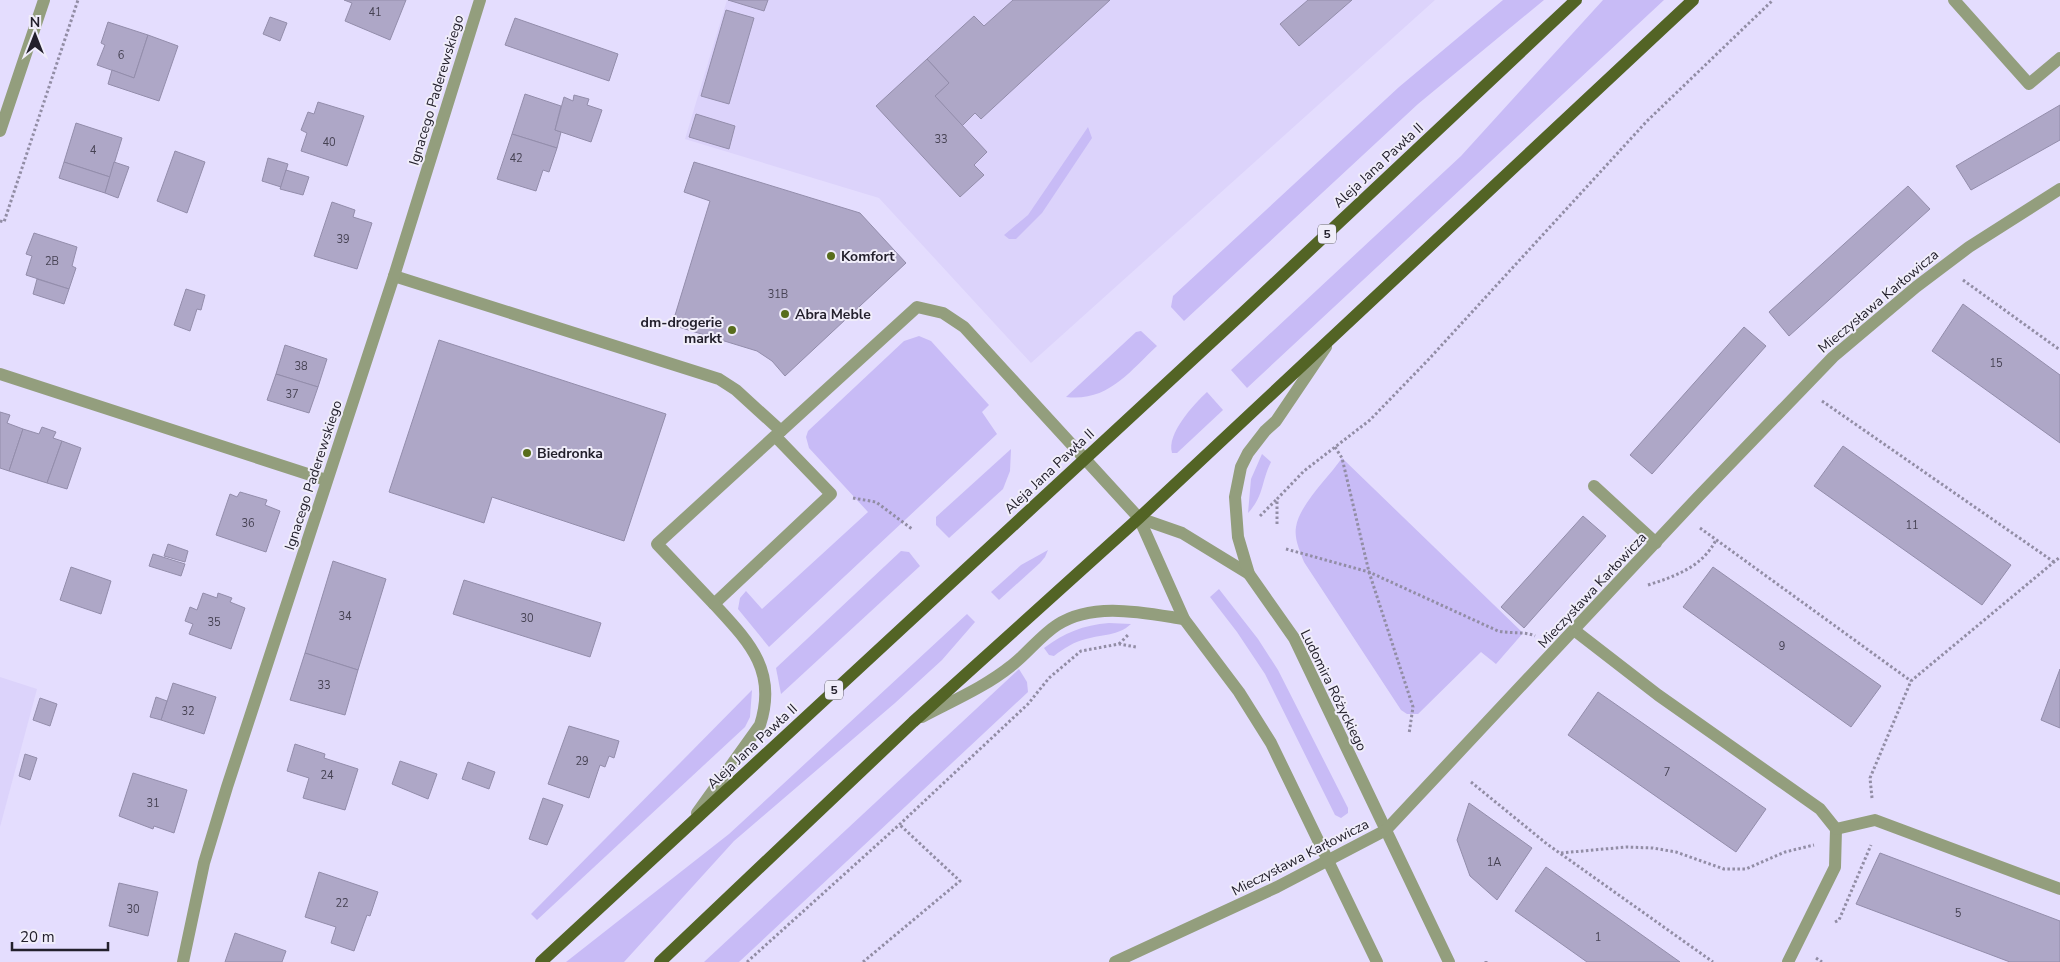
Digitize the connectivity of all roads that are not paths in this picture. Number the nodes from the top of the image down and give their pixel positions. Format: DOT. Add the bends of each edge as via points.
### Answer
graph roads {
  1 [pos="44,0"];
  2 [pos="480,0"];
  3 [pos="1576,0"];
  4 [pos="1693,0"];
  5 [pos="1954,0"];
  6 [pos="2060,58"];
  7 [pos="0,131"];
  8 [pos="2060,189"];
  9 [pos="394,276"];
  10 [pos="1335,334"];
  11 [pos="0,374"];
  12 [pos="778,434"];
  13 [pos="1084,458"];
  14 [pos="326,480"];
  15 [pos="1594,486"];
  16 [pos="1139,518"];
  17 [pos="1656,543"];
  18 [pos="1249,574"];
  19 [pos="714,604"];
  20 [pos="1184,619"];
  21 [pos="1574,630"];
  22 [pos="913,722"];
  23 [pos="690,823"];
  24 [pos="1836,829"];
  25 [pos="1386,830"];
  26 [pos="1328,861"];
  27 [pos="2060,889"];
  28 [pos="183,962"];
  29 [pos="541,962"];
  30 [pos="660,962"];
  31 [pos="1115,962"];
  32 [pos="1377,962"];
  33 [pos="1449,962"];
  34 [pos="1788,962"];
  1 -- 7 [label="street"];
  2 -- 9 [label="street, Ignacego Paderewskiego"];
  3 -- 13 [label="main road, Aleja Jana Pawła II / 5"];
  4 -- 10 [label="main road"];
  5 -- 6 [label="street" via="2029,84"];
  8 -- 17 [label="street, Mieczysława Karłowicza" via="1946,264 1833,356"];
  9 -- 12 [label="street" via="719,379 736,390"];
  9 -- 14 [label="street, Ignacego Paderewskiego"];
  10 -- 16 [label="main road"];
  10 -- 18 [label="street, Ludomira Różyckiego" via="1241,467 1235,515"];
  11 -- 14 [label="street"];
  12 -- 13 [label="street" via="917,308 942,313 964,327"];
  12 -- 19 [label="street" via="831,494"];
  12 -- 19 [label="street" via="657,544"];
  13 -- 16 [label="street"];
  13 -- 23 [label="main road, Aleja Jana Pawła II / 5"];
  14 -- 28 [label="street, Ignacego Paderewskiego" via="218,815 204,863"];
  15 -- 17 [label="street"];
  16 -- 18 [label="street" via="1182,533"];
  16 -- 20 [label="street"];
  16 -- 22 [label="main road"];
  17 -- 21 [label="street, Mieczysława Karłowicza"];
  18 -- 25 [label="street, Ludomira Różyckiego" via="1294,638"];
  19 -- 23 [label="street" via="758,657 764,678 766,709 760,725"];
  20 -- 22 [label="street" via="1124,609 1072,618 1058,624 1011,666"];
  20 -- 26 [label="street" via="1239,692 1271,743"];
  21 -- 24 [label="street" via="1658,695 1820,809"];
  21 -- 25 [label="street, Mieczysława Karłowicza"];
  22 -- 30 [label="main road"];
  23 -- 29 [label="main road, Aleja Jana Pawła II / 5"];
  24 -- 27 [label="street" via="1875,820"];
  24 -- 34 [label="street" via="1836,867"];
  25 -- 26 [label="street, Mieczysława Karłowicza"];
  25 -- 33 [label="street, Ludomira Różyckiego"];
  26 -- 31 [label="street, Mieczysława Karłowicza"];
  26 -- 32 [label="street"];
}
